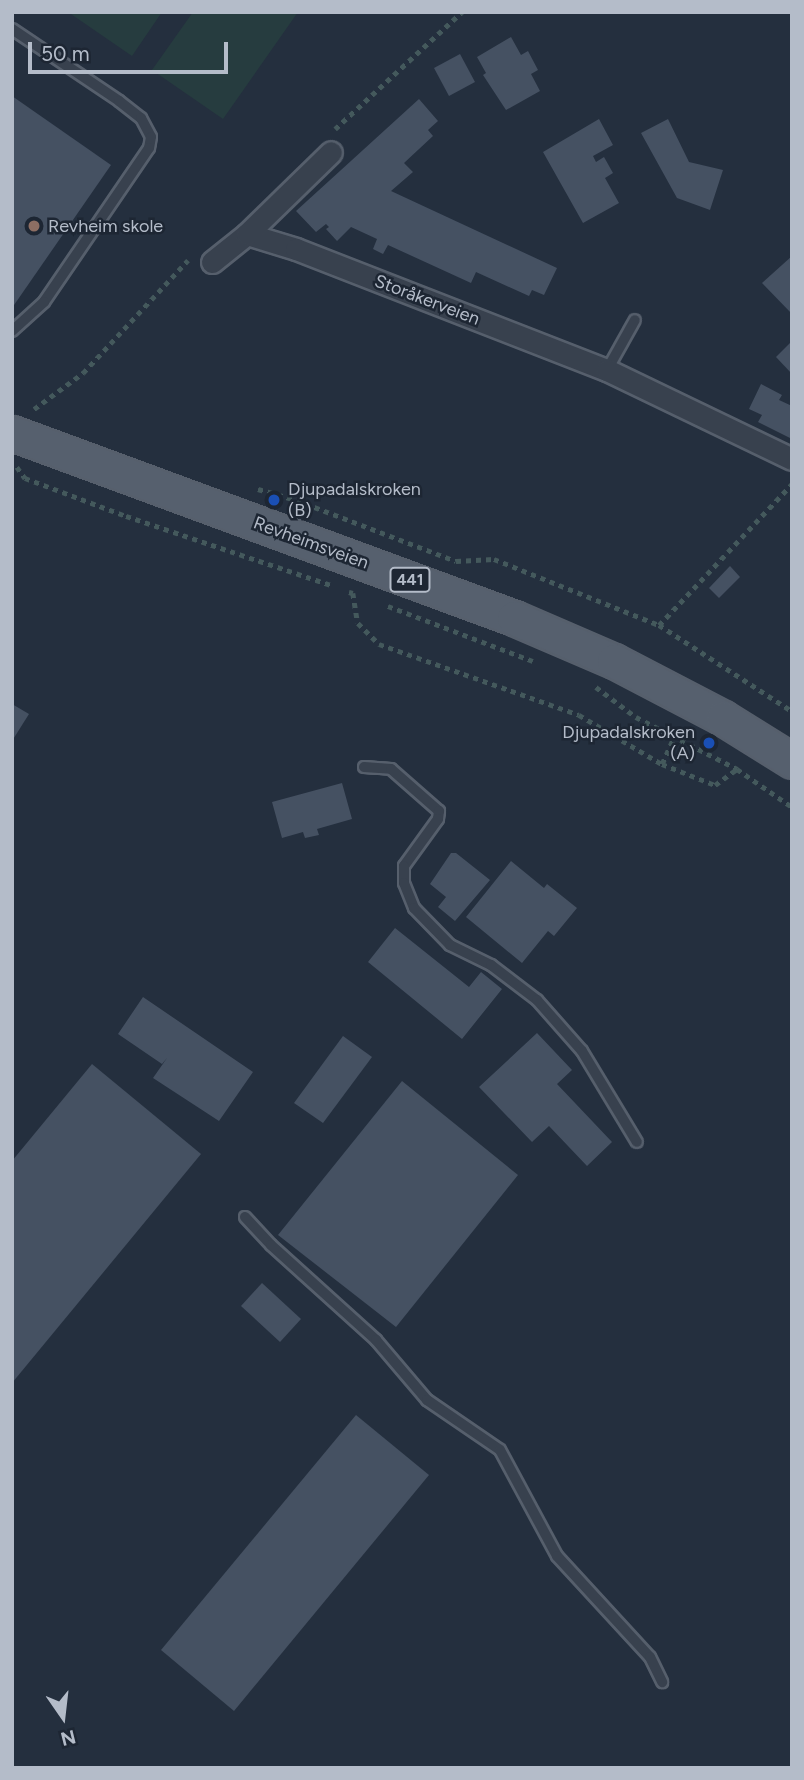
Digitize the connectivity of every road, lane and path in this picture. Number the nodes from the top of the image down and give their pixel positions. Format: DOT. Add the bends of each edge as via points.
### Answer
graph roads {
  1 [pos="462,12"];
  2 [pos="12,29"];
  3 [pos="331,142"];
  4 [pos="247,234"];
  5 [pos="202,258"];
  6 [pos="635,320"];
  7 [pos="12,331"];
  8 [pos="607,370"];
  9 [pos="43,416"];
  10 [pos="21,423"];
  11 [pos="792,459"];
  12 [pos="12,461"];
  13 [pos="792,484"];
  14 [pos="256,489"];
  15 [pos="353,593"];
  16 [pos="366,598"];
  17 [pos="378,603"];
  18 [pos="659,625"];
  19 [pos="541,664"];
  20 [pos="591,683"];
  21 [pos="792,710"];
  22 [pos="674,735"];
  23 [pos="792,761"];
  24 [pos="662,764"];
  25 [pos="364,768"];
  26 [pos="737,769"];
  27 [pos="792,807"];
  28 [pos="637,1142"];
  29 [pos="245,1217"];
  30 [pos="662,1682"];
  1 -- 3 [label="path"];
  2 -- 7 [label="lane" via="141,118 151,137 149,148 44,302"];
  3 -- 4 [label="street"];
  4 -- 5 [label="street"];
  4 -- 8 [label="street, Storåkerveien"];
  5 -- 10 [label="path" via="83,373"];
  6 -- 8 [label="lane"];
  8 -- 11 [label="street, Storåkerveien"];
  9 -- 10 [label="path"];
  10 -- 23 [label="main road, Revheimsveien / 441" via="614,661 723,718"];
  12 -- 15 [label="path" via="25,478"];
  13 -- 18 [label="path"];
  14 -- 18 [label="path" via="456,561 494,559"];
  15 -- 16 [label="path"];
  15 -- 24 [label="path" via="358,623 379,644 579,715"];
  17 -- 19 [label="path"];
  18 -- 21 [label="path"];
  20 -- 22 [label="path" via="636,717"];
  22 -- 24 [label="path"];
  22 -- 26 [label="path"];
  24 -- 26 [label="path" via="715,785"];
  25 -- 28 [label="lane" via="391,769 439,811 439,819 404,866 404,883 414,908 450,945 491,965 537,1000 582,1051"];
  26 -- 27 [label="path"];
  29 -- 30 [label="lane" via="376,1340 427,1400 500,1450 557,1556 650,1657"];
}
